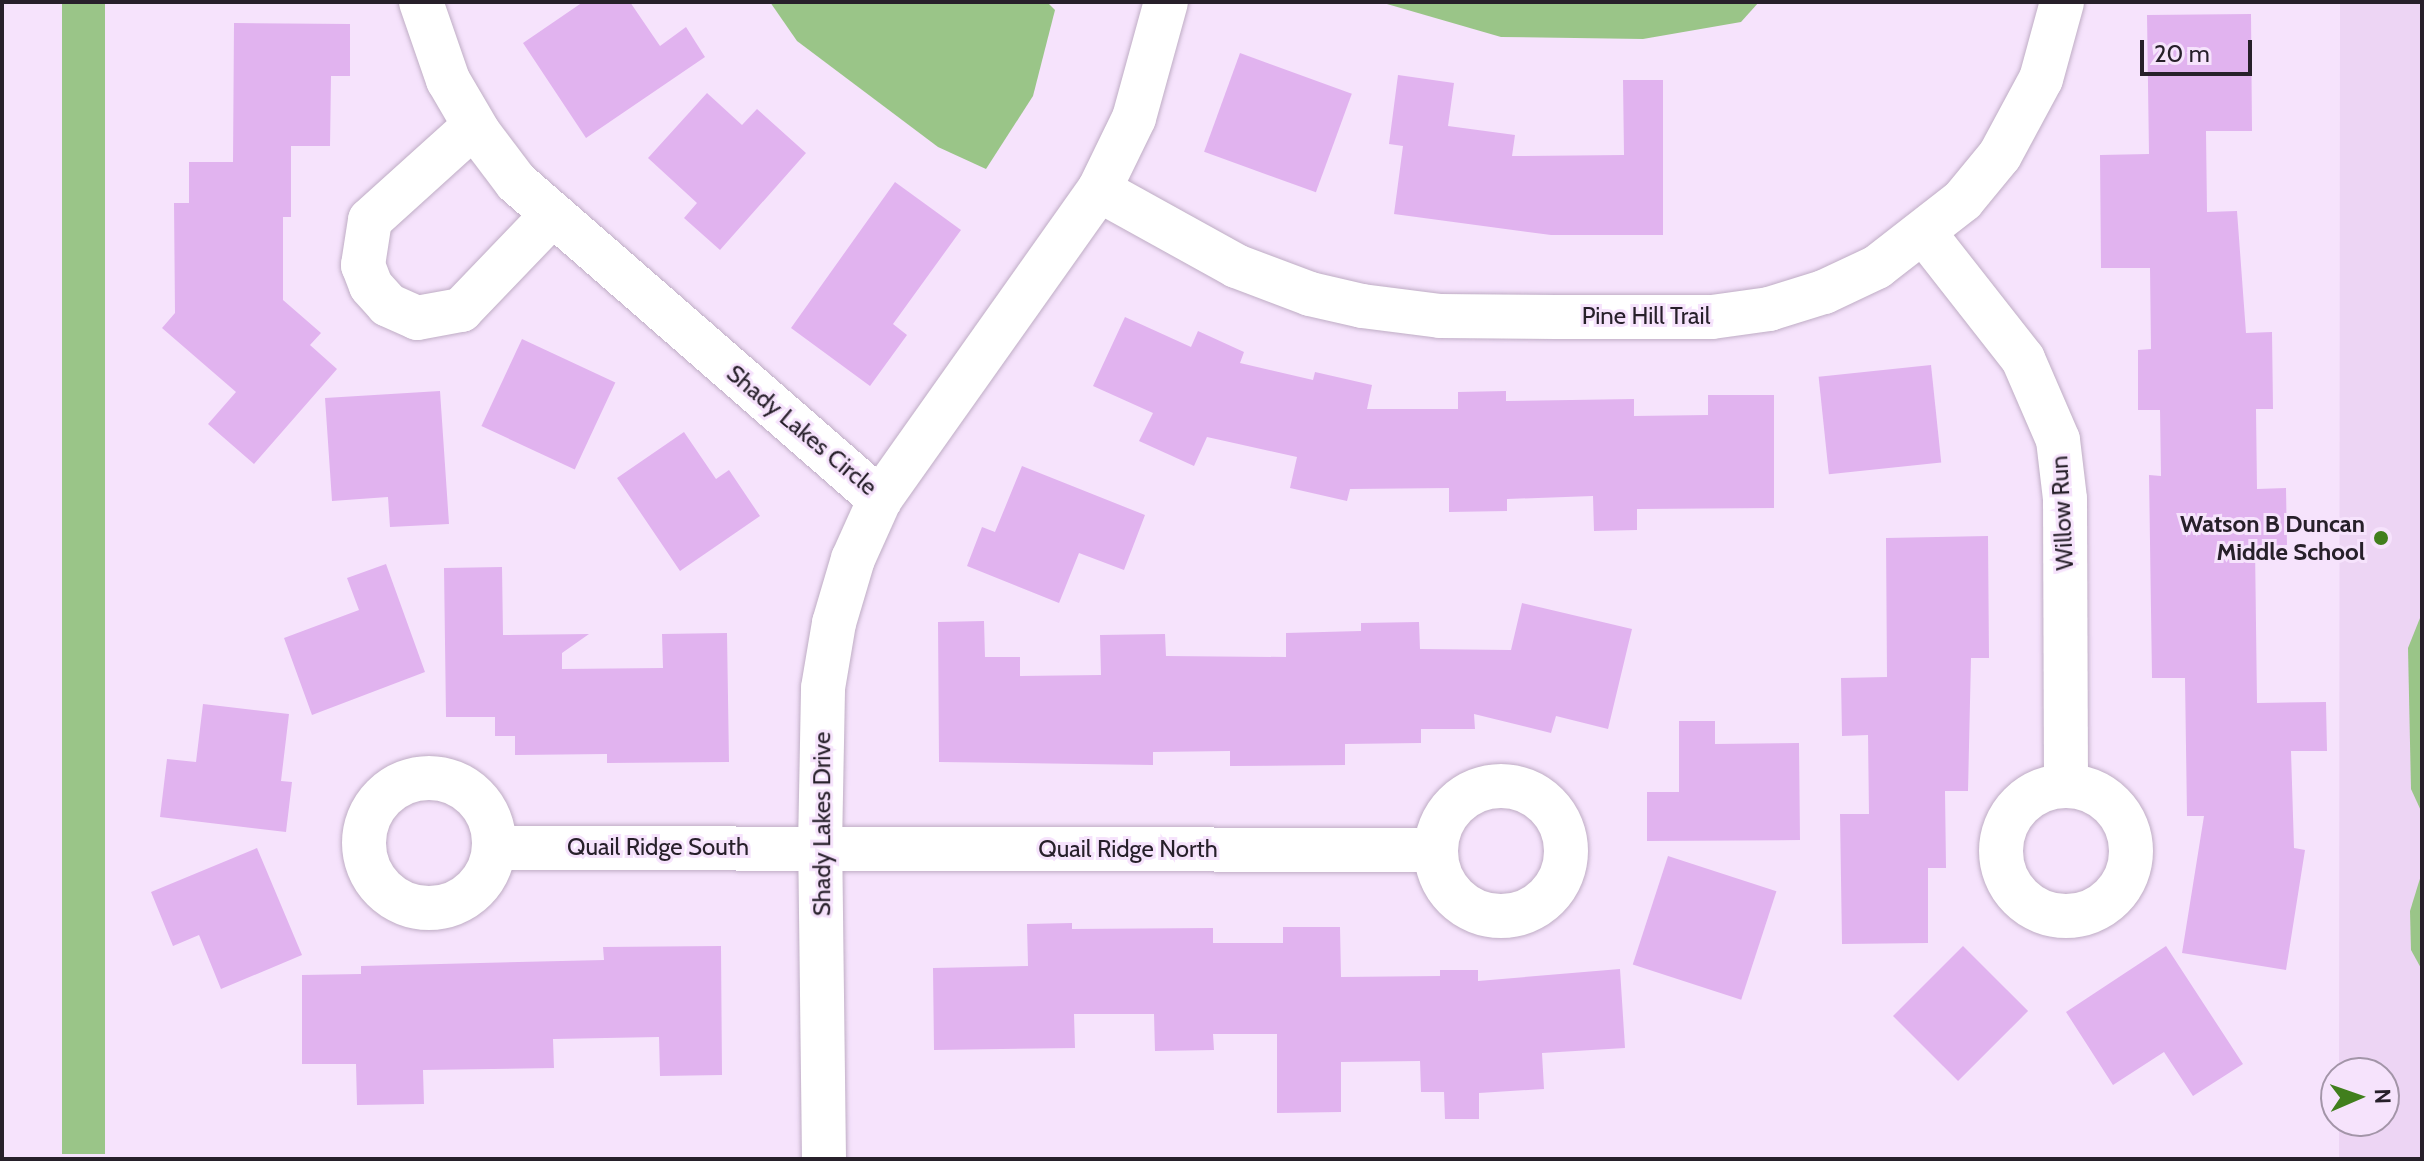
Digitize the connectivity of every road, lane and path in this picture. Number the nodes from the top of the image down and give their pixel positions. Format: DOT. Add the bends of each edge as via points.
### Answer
graph roads {
  1 [pos="421,2"];
  2 [pos="1166,2"];
  3 [pos="2062,2"];
  4 [pos="474,126"];
  5 [pos="1099,190"];
  6 [pos="551,216"];
  7 [pos="1925,234"];
  8 [pos="880,499"];
  9 [pos="2066,785"];
  10 [pos="820,847"];
  11 [pos="495,848"];
  12 [pos="1436,850"];
  13 [pos="824,1159"];
  1 -- 4 [label="street, Shady Lakes Circle" via="448,80"];
  2 -- 5 [label="street, Shady Lakes Circle" via="1134,118"];
  3 -- 7 [label="street, Pine Hill Trail" via="2041,79 2015,130 1963,200"];
  4 -- 6 [label="street, Shady Lakes Circle" via="516,182"];
  4 -- 6 [label="street" via="370,220 363,265 371,286 388,305 417,318 461,310"];
  5 -- 7 [label="street, Pine Hill Trail" via="1236,266 1310,294 1440,316 1712,317 1769,309 1824,292 1877,267"];
  5 -- 8 [label="street, Shady Lakes Circle"];
  6 -- 8 [label="street, Shady Lakes Circle"];
  7 -- 9 [label="street, Willow Run" via="2023,359 2058,440 2065,499"];
  8 -- 10 [label="street, Shady Lakes Drive" via="853,559 834,623 823,688"];
  10 -- 11 [label="street, Quail Ridge South"];
  10 -- 12 [label="street, Quail Ridge North"];
  10 -- 13 [label="street, Shady Lakes Drive"];
}
